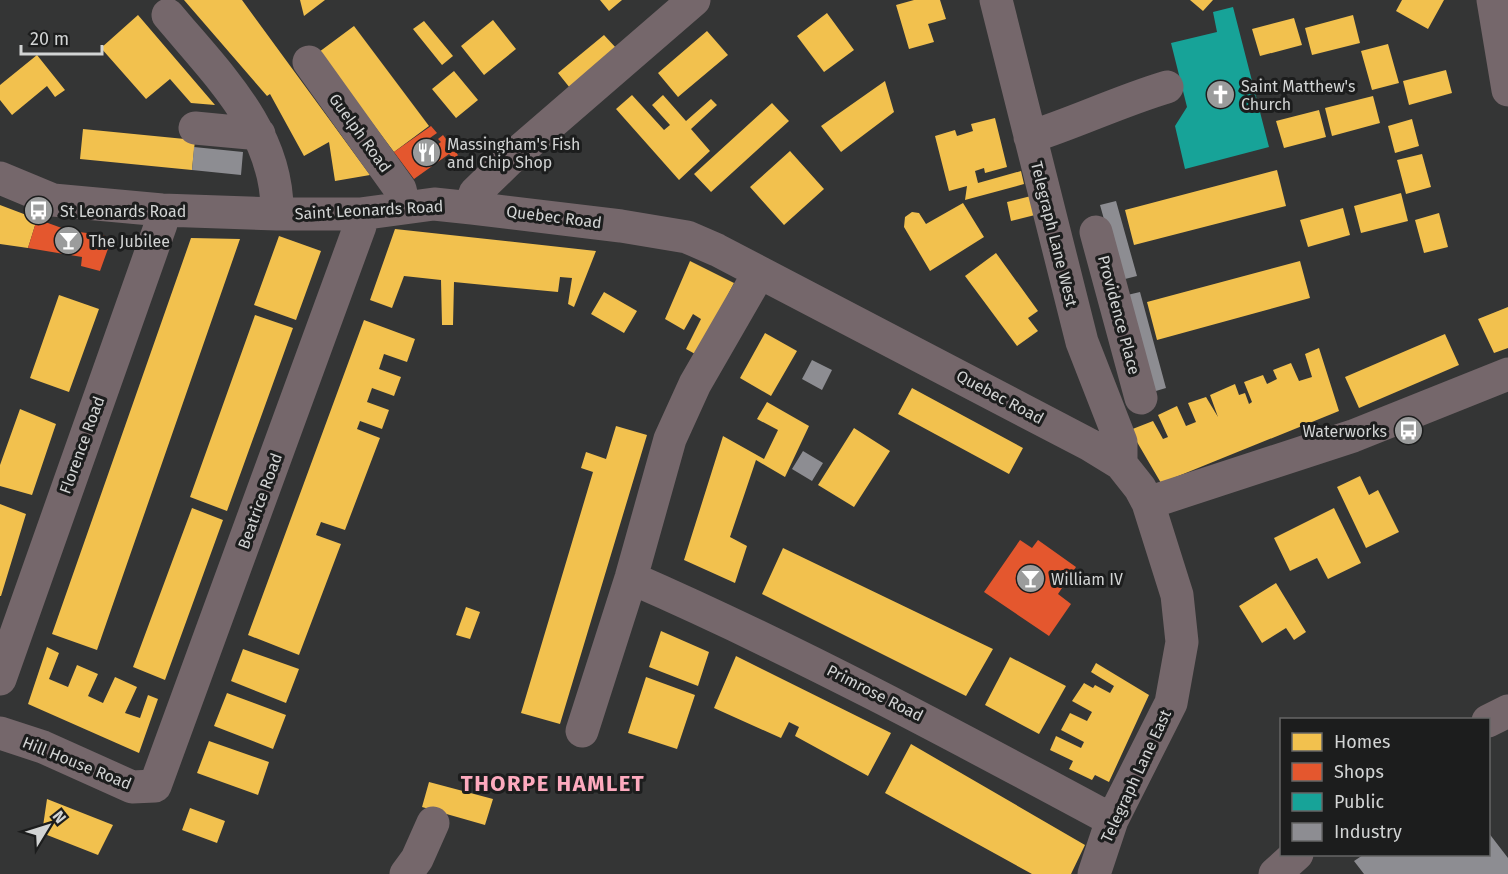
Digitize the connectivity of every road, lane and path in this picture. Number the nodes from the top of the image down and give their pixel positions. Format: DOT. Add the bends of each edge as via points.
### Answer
graph roads {
  1 [pos="996,0"];
  2 [pos="1493,0"];
  3 [pos="674,6"];
  4 [pos="168,15"];
  5 [pos="309,62"];
  6 [pos="1167,87"];
  7 [pos="1508,90"];
  8 [pos="195,128"];
  9 [pos="259,134"];
  10 [pos="1030,136"];
  11 [pos="0,178"];
  12 [pos="404,206"];
  13 [pos="472,208"];
  14 [pos="162,210"];
  15 [pos="277,214"];
  16 [pos="360,214"];
  17 [pos="1056,243"];
  18 [pos="759,273"];
  19 [pos="1508,374"];
  20 [pos="1141,398"];
  21 [pos="1121,464"];
  22 [pos="1148,503"];
  23 [pos="632,578"];
  24 [pos="0,679"];
  25 [pos="1508,711"];
  26 [pos="1490,720"];
  27 [pos="582,731"];
  28 [pos="0,733"];
  29 [pos="155,786"];
  30 [pos="1112,820"];
  31 [pos="433,824"];
  32 [pos="1296,856"];
  33 [pos="406,874"];
  34 [pos="1094,874"];
  35 [pos="1275,874"];
  1 -- 10 [label="street, Telegraph Lane West"];
  2 -- 7 [label="street"];
  3 -- 13 [label="street" via="475,193"];
  4 -- 9 [label="street" via="243,106"];
  5 -- 12 [label="street, Guelph Road" via="400,189"];
  6 -- 10 [label="street"];
  8 -- 9 [label="street"];
  9 -- 15 [label="street" via="270,160"];
  10 -- 17 [label="street, Telegraph Lane West"];
  11 -- 14 [label="street, Saint Leonards Road" via="53,200"];
  12 -- 13 [label="street, Saint Leonards Road"];
  12 -- 16 [label="street, Saint Leonards Road"];
  13 -- 18 [label="street, Quebec Road" via="687,237"];
  14 -- 15 [label="street, Saint Leonards Road"];
  14 -- 24 [label="street, Florence Road" via="161,224"];
  15 -- 16 [label="street, Saint Leonards Road"];
  16 -- 29 [label="street, Beatrice Road" via="360,226"];
  17 -- 20 [label="street, Providence Place" via="1094,223"];
  17 -- 21 [label="street, Telegraph Lane West" via="1082,342 1121,442"];
  18 -- 21 [label="street, Quebec Road" via="974,383"];
  18 -- 23 [label="street" via="695,384 670,439"];
  19 -- 22 [label="street" via="1353,436"];
  21 -- 22 [label="street, Quebec Road"];
  22 -- 30 [label="street, Telegraph Lane East" via="1177,595 1182,642 1171,703"];
  23 -- 27 [label="street"];
  23 -- 30 [label="street, Primrose Road" via="868,689"];
  25 -- 26 [label="street"];
  28 -- 29 [label="street, Hill House Road" via="43,747 132,787"];
  30 -- 34 [label="street, Telegraph Lane East"];
  31 -- 33 [label="street"];
  32 -- 35 [label="street"];
}
